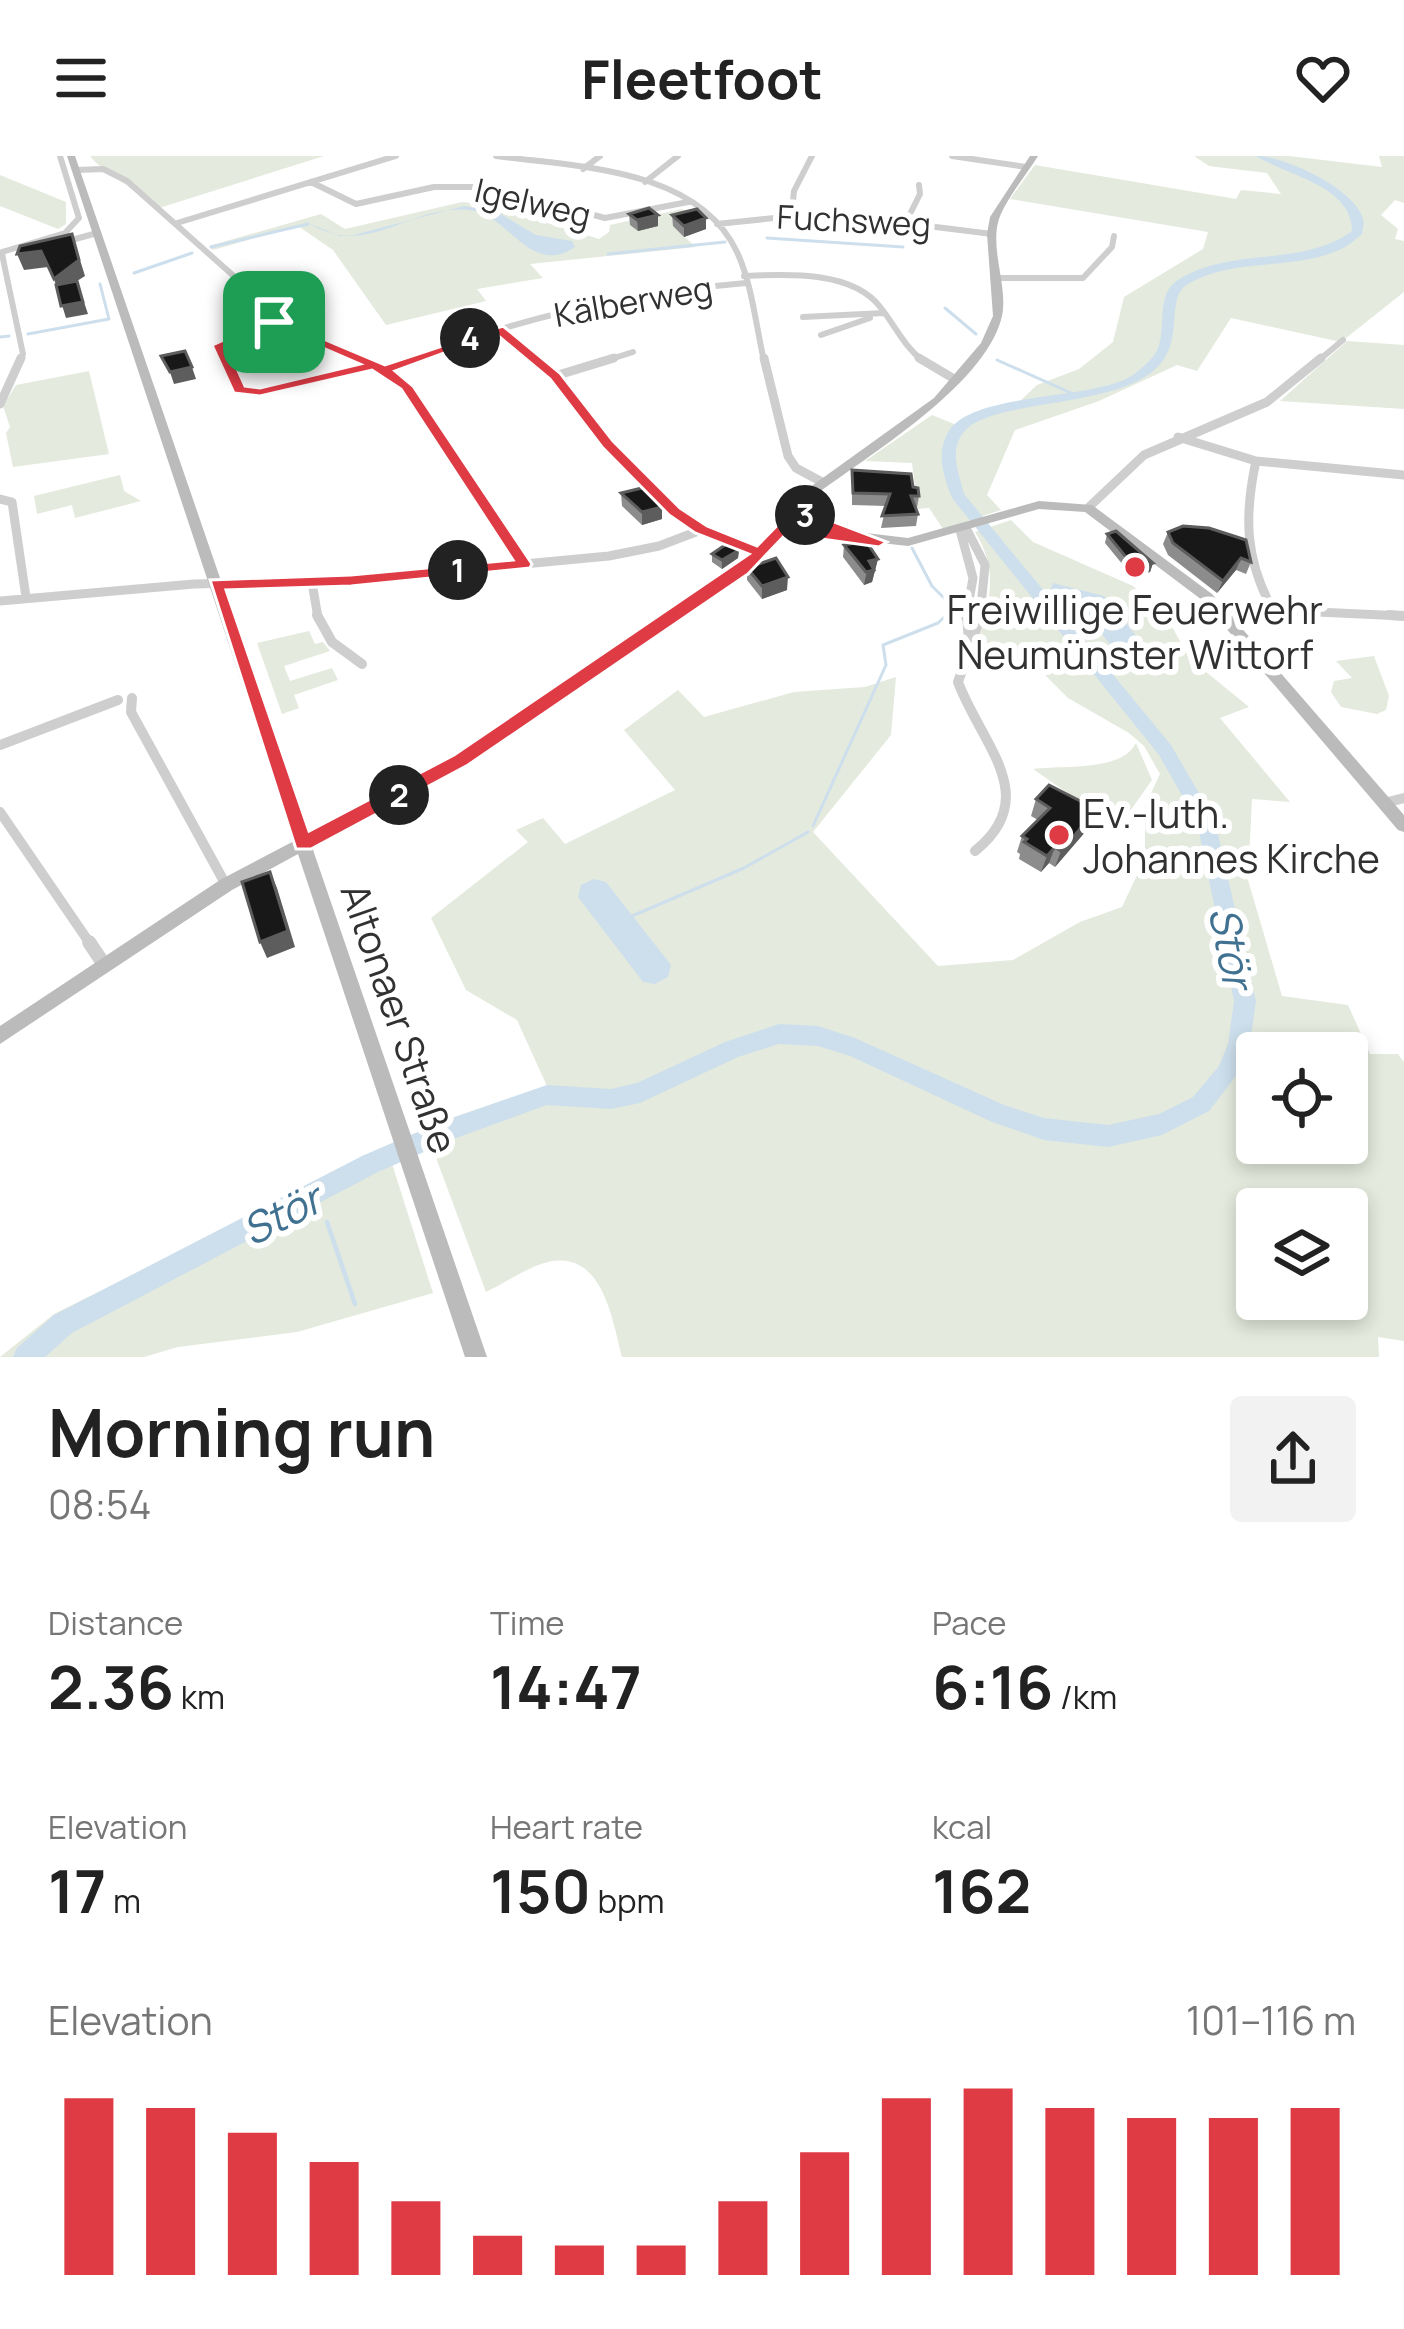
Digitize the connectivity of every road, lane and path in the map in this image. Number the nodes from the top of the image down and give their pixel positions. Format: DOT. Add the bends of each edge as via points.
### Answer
graph roads {
  1 [pos="60,156"];
  2 [pos="71,156"];
  3 [pos="396,156"];
  4 [pos="496,156"];
  5 [pos="600,156"];
  6 [pos="678,156"];
  7 [pos="812,156"];
  8 [pos="952,156"];
  9 [pos="1034,156"];
  10 [pos="1026,167"];
  11 [pos="583,169"];
  12 [pos="76,170"];
  13 [pos="311,182"];
  14 [pos="645,182"];
  15 [pos="920,185"];
  16 [pos="688,202"];
  17 [pos="792,211"];
  18 [pos="908,218"];
  19 [pos="177,223"];
  20 [pos="717,224"];
  21 [pos="97,231"];
  22 [pos="992,234"];
  23 [pos="1114,236"];
  24 [pos="58,244"];
  25 [pos="2,259"];
  26 [pos="996,278"];
  27 [pos="745,279"];
  28 [pos="884,313"];
  29 [pos="803,317"];
  30 [pos="274,322"];
  31 [pos="498,329"];
  32 [pos="821,335"];
  33 [pos="1343,340"];
  34 [pos="633,352"];
  35 [pos="373,366"];
  36 [pos="0,370"];
  37 [pos="18,370"];
  38 [pos="385,370"];
  39 [pos="555,376"];
  40 [pos="956,380"];
  41 [pos="0,404"];
  42 [pos="1178,437"];
  43 [pos="1256,461"];
  44 [pos="1404,476"];
  45 [pos="822,482"];
  46 [pos="0,500"];
  47 [pos="1088,508"];
  48 [pos="795,512"];
  49 [pos="970,527"];
  50 [pos="782,528"];
  51 [pos="701,530"];
  52 [pos="879,542"];
  53 [pos="760,553"];
  54 [pos="524,564"];
  55 [pos="312,582"];
  56 [pos="216,584"];
  57 [pos="26,597"];
  58 [pos="0,601"];
  59 [pos="1273,610"];
  60 [pos="1404,616"];
  61 [pos="1230,622"];
  62 [pos="362,664"];
  63 [pos="0,746"];
  64 [pos="1404,798"];
  65 [pos="1384,803"];
  66 [pos="0,812"];
  67 [pos="1404,826"];
  68 [pos="303,844"];
  69 [pos="975,851"];
  70 [pos="226,885"];
  71 [pos="103,963"];
  72 [pos="0,1036"];
  73 [pos="476,1357"];
  1 -- 25 [label="street" via="79,218 65,233 2,252"];
  2 -- 12 [label="street, Altonaer Straße"];
  3 -- 13 [label="street"];
  4 -- 11 [label="street"];
  5 -- 11 [label="street"];
  6 -- 14 [label="street"];
  7 -- 17 [label="street"];
  8 -- 10 [label="street"];
  9 -- 10 [label="street"];
  10 -- 22 [label="street"];
  11 -- 14 [label="street"];
  12 -- 19 [label="street" via="110,171"];
  12 -- 21 [label="street, Altonaer Straße"];
  13 -- 16 [label="street, Igelweg" via="356,204 477,186 609,219"];
  13 -- 19 [label="street"];
  14 -- 16 [label="street"];
  15 -- 18 [label="street"];
  16 -- 20 [label="street"];
  17 -- 18 [label="street, Fuchsweg"];
  17 -- 20 [label="street, Fuchsweg"];
  18 -- 22 [label="street, Fuchsweg"];
  19 -- 30 [label="street"];
  20 -- 27 [label="street" via="733,240"];
  21 -- 24 [label="street"];
  21 -- 24 [label="street"];
  21 -- 56 [label="street, Altonaer Straße"];
  22 -- 26 [label="street"];
  23 -- 26 [label="street" via="1083,278"];
  24 -- 25 [label="street"];
  25 -- 37 [label="street" via="23,354"];
  26 -- 40 [label="street" via="994,329"];
  27 -- 28 [label="street, Kälberweg" via="846,286"];
  27 -- 31 [label="street, Kälberweg"];
  27 -- 45 [label="street" via="788,456"];
  28 -- 29 [label="street"];
  28 -- 32 [label="street"];
  28 -- 40 [label="street" via="904,344"];
  30 -- 35 [label="street"];
  30 -- 35 [label="street" via="219,345 239,390"];
  31 -- 38 [label="street, Kälberweg"];
  31 -- 39 [label="street"];
  33 -- 42 [label="street" via="1267,402"];
  34 -- 39 [label="street"];
  35 -- 38 [label="street"];
  36 -- 37 [label="street"];
  37 -- 41 [label="street"];
  38 -- 54 [label="street" via="406,386"];
  39 -- 51 [label="street" via="608,444"];
  40 -- 45 [label="street"];
  42 -- 43 [label="street"];
  42 -- 47 [label="street" via="1128,467"];
  43 -- 44 [label="street"];
  43 -- 59 [label="street" via="1244,534"];
  45 -- 48 [label="street"];
  46 -- 57 [label="street" via="12,502"];
  47 -- 49 [label="street" via="1050,503"];
  47 -- 61 [label="street"];
  48 -- 50 [label="street"];
  48 -- 52 [label="street"];
  49 -- 52 [label="street"];
  49 -- 69 [label="street" via="969,643 958,682 1010,793 1005,820"];
  50 -- 52 [label="street"];
  50 -- 53 [label="street"];
  51 -- 53 [label="street"];
  51 -- 54 [label="street" via="630,553"];
  53 -- 68 [label="street" via="461,760"];
  54 -- 55 [label="street"];
  55 -- 56 [label="street"];
  55 -- 62 [label="street" via="324,629"];
  56 -- 57 [label="street"];
  56 -- 68 [label="street, Altonaer Straße"];
  57 -- 58 [label="street"];
  59 -- 60 [label="street"];
  59 -- 61 [label="street"];
  61 -- 65 [label="street"];
  63 -- 70 [label="street" via="125,699"];
  64 -- 65 [label="street"];
  65 -- 67 [label="street"];
  66 -- 71 [label="street"];
  68 -- 70 [label="street"];
  68 -- 73 [label="street, Altonaer Straße"];
  70 -- 71 [label="street"];
  71 -- 72 [label="street"];
}
